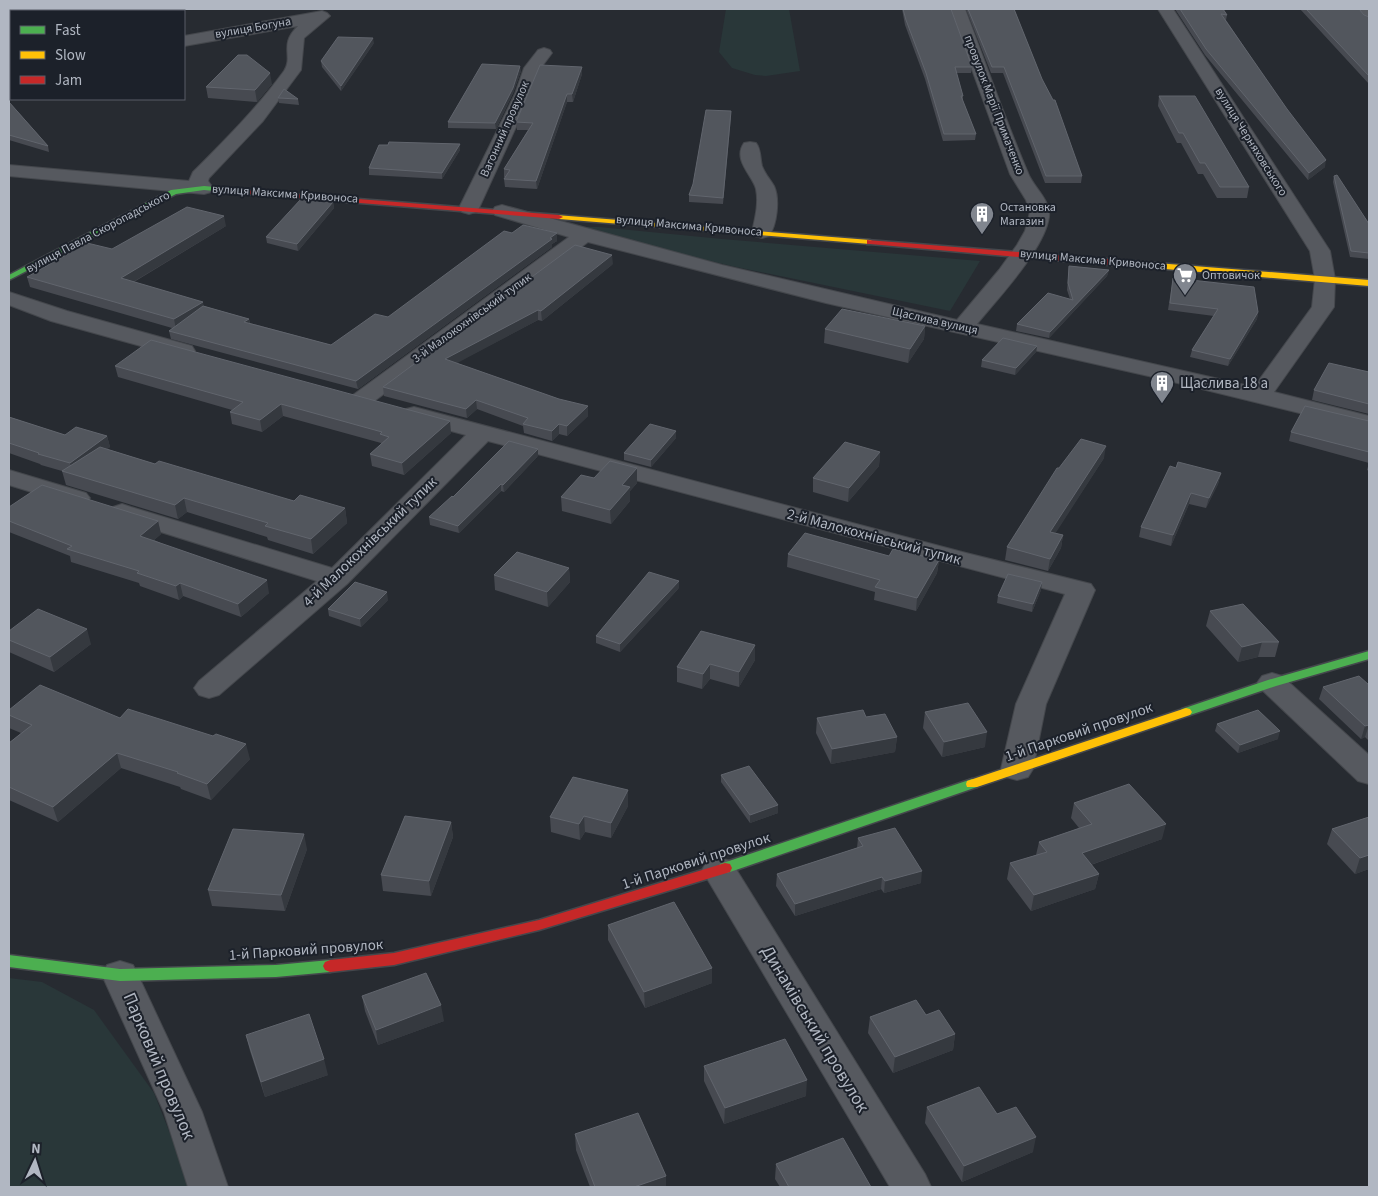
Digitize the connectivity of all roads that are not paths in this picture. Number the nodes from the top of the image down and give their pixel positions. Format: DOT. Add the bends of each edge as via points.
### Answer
graph roads {
  1 [pos="957,9"];
  2 [pos="1166,9"];
  3 [pos="1362,9"];
  4 [pos="1369,17"];
  5 [pos="185,41"];
  6 [pos="544,53"];
  7 [pos="750,147"];
  8 [pos="11,173"];
  9 [pos="204,188"];
  10 [pos="469,208"];
  11 [pos="502,211"];
  12 [pos="762,232"];
  13 [pos="583,236"];
  14 [pos="1021,254"];
  15 [pos="9,278"];
  16 [pos="1325,279"];
  17 [pos="1369,283"];
  18 [pos="9,298"];
  19 [pos="963,327"];
  20 [pos="204,356"];
  21 [pos="1261,394"];
  22 [pos="1369,423"];
  23 [pos="483,432"];
  24 [pos="9,477"];
  25 [pos="337,578"];
  26 [pos="1369,655"];
  27 [pos="1272,683"];
  28 [pos="209,688"];
  29 [pos="1017,769"];
  30 [pos="1369,773"];
  31 [pos="719,870"];
  32 [pos="9,961"];
  33 [pos="120,975"];
  34 [pos="208,1187"];
  35 [pos="911,1187"];
  1 -- 14 [label="street, провулок Марії Примаченко" via="1021,179 1038,206 1039,216 1033,234"];
  2 -- 16 [label="street, вулиця Черняховського" via="1320,251"];
  3 -- 4 [label="street"];
  5 -- 9 [label="street, вулиця Богуна" via="322,16 296,37 293,43 294,70 257,117 200,176 198,182"];
  6 -- 10 [label="street, Вагонний провулок" via="532,68"];
  7 -- 12 [label="street" via="755,173 765,187 767,205"];
  8 -- 9 [label="street, вулиця Максима Кривоноса"];
  9 -- 10 [label="street, вулиця Максима Кривоноса"];
  9 -- 15 [label="street, вулиця Павла Скоропадського" via="174,192"];
  10 -- 11 [label="street, вулиця Максима Кривоноса"];
  11 -- 12 [label="street, вулиця Максима Кривоноса"];
  11 -- 13 [label="street, Щаслива вулиця"];
  12 -- 14 [label="street, вулиця Максима Кривоноса"];
  13 -- 19 [label="street, Щаслива вулиця"];
  13 -- 23 [label="street, 3-й Малокохнівський тупик" via="352,397"];
  14 -- 16 [label="street, вулиця Максима Кривоноса"];
  14 -- 19 [label="street, провулок Марії Примаченко"];
  16 -- 17 [label="street, вулиця Максима Кривоноса"];
  16 -- 21 [label="street, вулиця Черняховського" via="1323,307"];
  18 -- 20 [label="street" via="59,316"];
  19 -- 21 [label="street, Щаслива вулиця"];
  21 -- 22 [label="street, Щаслива вулиця"];
  23 -- 25 [label="street, 4-й Малокохнівський тупик"];
  23 -- 29 [label="street, 2-й Малокохнівський тупик" via="1082,590 1031,704"];
  24 -- 25 [label="street"];
  25 -- 28 [label="street, 4-й Малокохнівський тупик"];
  26 -- 27 [label="street, 1-й Парковий провулок"];
  27 -- 29 [label="street, 1-й Парковий провулок"];
  27 -- 30 [label="street"];
  29 -- 31 [label="street, 1-й Парковий провулок"];
  31 -- 33 [label="street, 1-й Парковий провулок" via="540,925 394,959 276,971"];
  31 -- 35 [label="street, Динамівський провулок"];
  32 -- 33 [label="street, 1-й Парковий провулок"];
  33 -- 34 [label="street, Парковий провулок" via="183,1112"];
}
